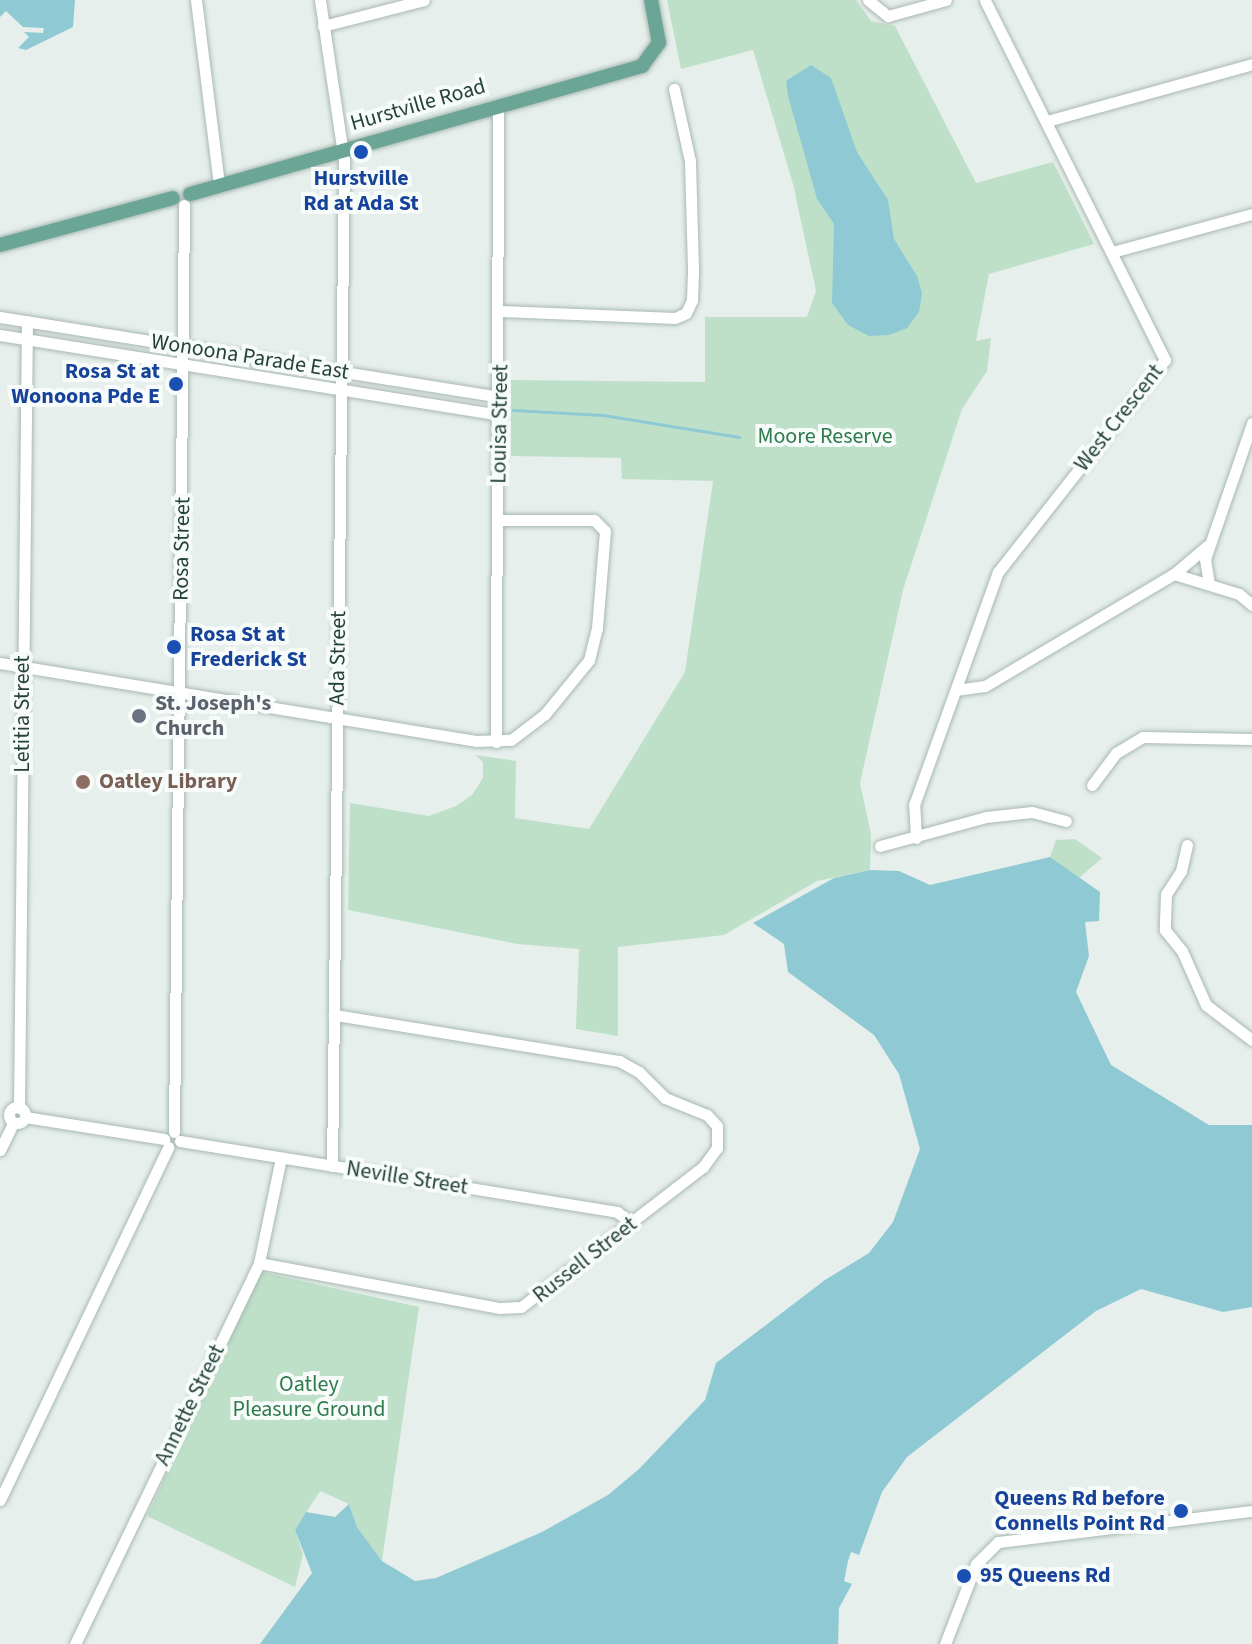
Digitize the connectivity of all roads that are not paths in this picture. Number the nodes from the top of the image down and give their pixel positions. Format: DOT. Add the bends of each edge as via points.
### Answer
graph roads {
  1 [pos="196,0"];
  2 [pos="320,0"];
  3 [pos="424,0"];
  4 [pos="651,0"];
  5 [pos="868,0"];
  6 [pos="946,0"];
  7 [pos="985,0"];
  8 [pos="323,26"];
  9 [pos="1252,64"];
  10 [pos="674,89"];
  11 [pos="498,105"];
  12 [pos="1047,121"];
  13 [pos="341,150"];
  14 [pos="219,184"];
  15 [pos="182,199"];
  16 [pos="1252,214"];
  17 [pos="0,245"];
  18 [pos="1112,252"];
  19 [pos="501,311"];
  20 [pos="0,317"];
  21 [pos="27,321"];
  22 [pos="0,335"];
  23 [pos="27,340"];
  24 [pos="184,347"];
  25 [pos="184,364"];
  26 [pos="342,371"];
  27 [pos="342,390"];
  28 [pos="500,397"];
  29 [pos="500,415"];
  30 [pos="1252,423"];
  31 [pos="498,520"];
  32 [pos="1210,542"];
  33 [pos="1174,574"];
  34 [pos="1209,584"];
  35 [pos="1252,605"];
  36 [pos="0,663"];
  37 [pos="24,667"];
  38 [pos="956,690"];
  39 [pos="181,693"];
  40 [pos="337,718"];
  41 [pos="1252,739"];
  42 [pos="496,742"];
  43 [pos="1092,785"];
  44 [pos="1066,821"];
  45 [pos="916,838"];
  46 [pos="1187,845"];
  47 [pos="880,846"];
  48 [pos="334,1015"];
  49 [pos="1252,1040"];
  50 [pos="13,1115"];
  51 [pos="172,1140"];
  52 [pos="0,1150"];
  53 [pos="281,1158"];
  54 [pos="332,1166"];
  55 [pos="632,1223"];
  56 [pos="259,1263"];
  57 [pos="0,1500"];
  58 [pos="1252,1511"];
  59 [pos="75,1644"];
  60 [pos="945,1644"];
  1 -- 14 [label="street"];
  2 -- 8 [label="street, Ada Street"];
  3 -- 8 [label="street"];
  4 -- 11 [label="main road, Hurstville Road" via="659,39 655,55 642,66"];
  5 -- 6 [label="street" via="888,16"];
  7 -- 12 [label="street, West Crescent"];
  8 -- 13 [label="street, Ada Street"];
  9 -- 12 [label="street"];
  10 -- 19 [label="street" via="690,161 693,269 686,313 675,318"];
  11 -- 13 [label="main road, Hurstville Road"];
  11 -- 19 [label="street, Louisa Street"];
  12 -- 18 [label="street, West Crescent"];
  13 -- 14 [label="main road, Hurstville Road"];
  13 -- 26 [label="street, Ada Street"];
  14 -- 15 [label="main road, Hurstville Road"];
  15 -- 17 [label="main road, Hurstville Road"];
  15 -- 24 [label="street, Rosa Street"];
  16 -- 18 [label="street"];
  18 -- 38 [label="street, West Crescent" via="1163,349 1165,363 998,572"];
  19 -- 28 [label="street, Louisa Street"];
  20 -- 21 [label="street, Wonoona Parade East"];
  21 -- 23 [label="street, Letitia Street"];
  21 -- 24 [label="street, Wonoona Parade East"];
  22 -- 23 [label="street, Wonoona Parade East"];
  23 -- 25 [label="street, Wonoona Parade East"];
  23 -- 37 [label="street, Letitia Street"];
  24 -- 25 [label="street, Rosa Street"];
  24 -- 26 [label="street, Wonoona Parade East"];
  25 -- 27 [label="street, Wonoona Parade East"];
  25 -- 39 [label="street, Rosa Street"];
  26 -- 27 [label="street, Ada Street"];
  26 -- 28 [label="street, Wonoona Parade East"];
  27 -- 29 [label="street, Wonoona Parade East"];
  27 -- 40 [label="street, Ada Street"];
  28 -- 29 [label="street, Louisa Street"];
  29 -- 31 [label="street, Louisa Street"];
  30 -- 32 [label="street"];
  31 -- 42 [label="street, Louisa Street"];
  31 -- 42 [label="street" via="594,520 604,526 606,536 589,660 545,714 515,738"];
  32 -- 33 [label="street"];
  32 -- 34 [label="street" via="1204,567"];
  33 -- 34 [label="street"];
  33 -- 38 [label="street" via="985,686"];
  34 -- 35 [label="street" via="1239,594"];
  36 -- 37 [label="street"];
  37 -- 39 [label="street"];
  37 -- 50 [label="street, Letitia Street"];
  38 -- 45 [label="street, West Crescent" via="914,805"];
  39 -- 40 [label="street"];
  39 -- 51 [label="street, Rosa Street"];
  40 -- 42 [label="street"];
  40 -- 48 [label="street, Ada Street"];
  41 -- 43 [label="street" via="1143,737 1116,753"];
  44 -- 45 [label="street" via="1044,813 1013,813"];
  45 -- 47 [label="street"];
  46 -- 49 [label="street" via="1181,871 1166,894 1165,930 1182,951 1206,1005"];
  48 -- 54 [label="street, Ada Street"];
  48 -- 55 [label="street, Russell Street" via="608,1058 639,1072 665,1098 713,1121 718,1141 709,1161"];
  50 -- 51 [label="street, Neville Street"];
  50 -- 52 [label="street, Letitia Street"];
  51 -- 53 [label="street, Neville Street"];
  51 -- 57 [label="street, Rosa Street"];
  53 -- 54 [label="street, Neville Street"];
  53 -- 56 [label="street, Annette Street"];
  54 -- 55 [label="street, Neville Street" via="617,1212"];
  55 -- 56 [label="street, Russell Street" via="515,1309"];
  56 -- 59 [label="street, Annette Street"];
  58 -- 60 [label="street" via="998,1542 976,1564"];
}
